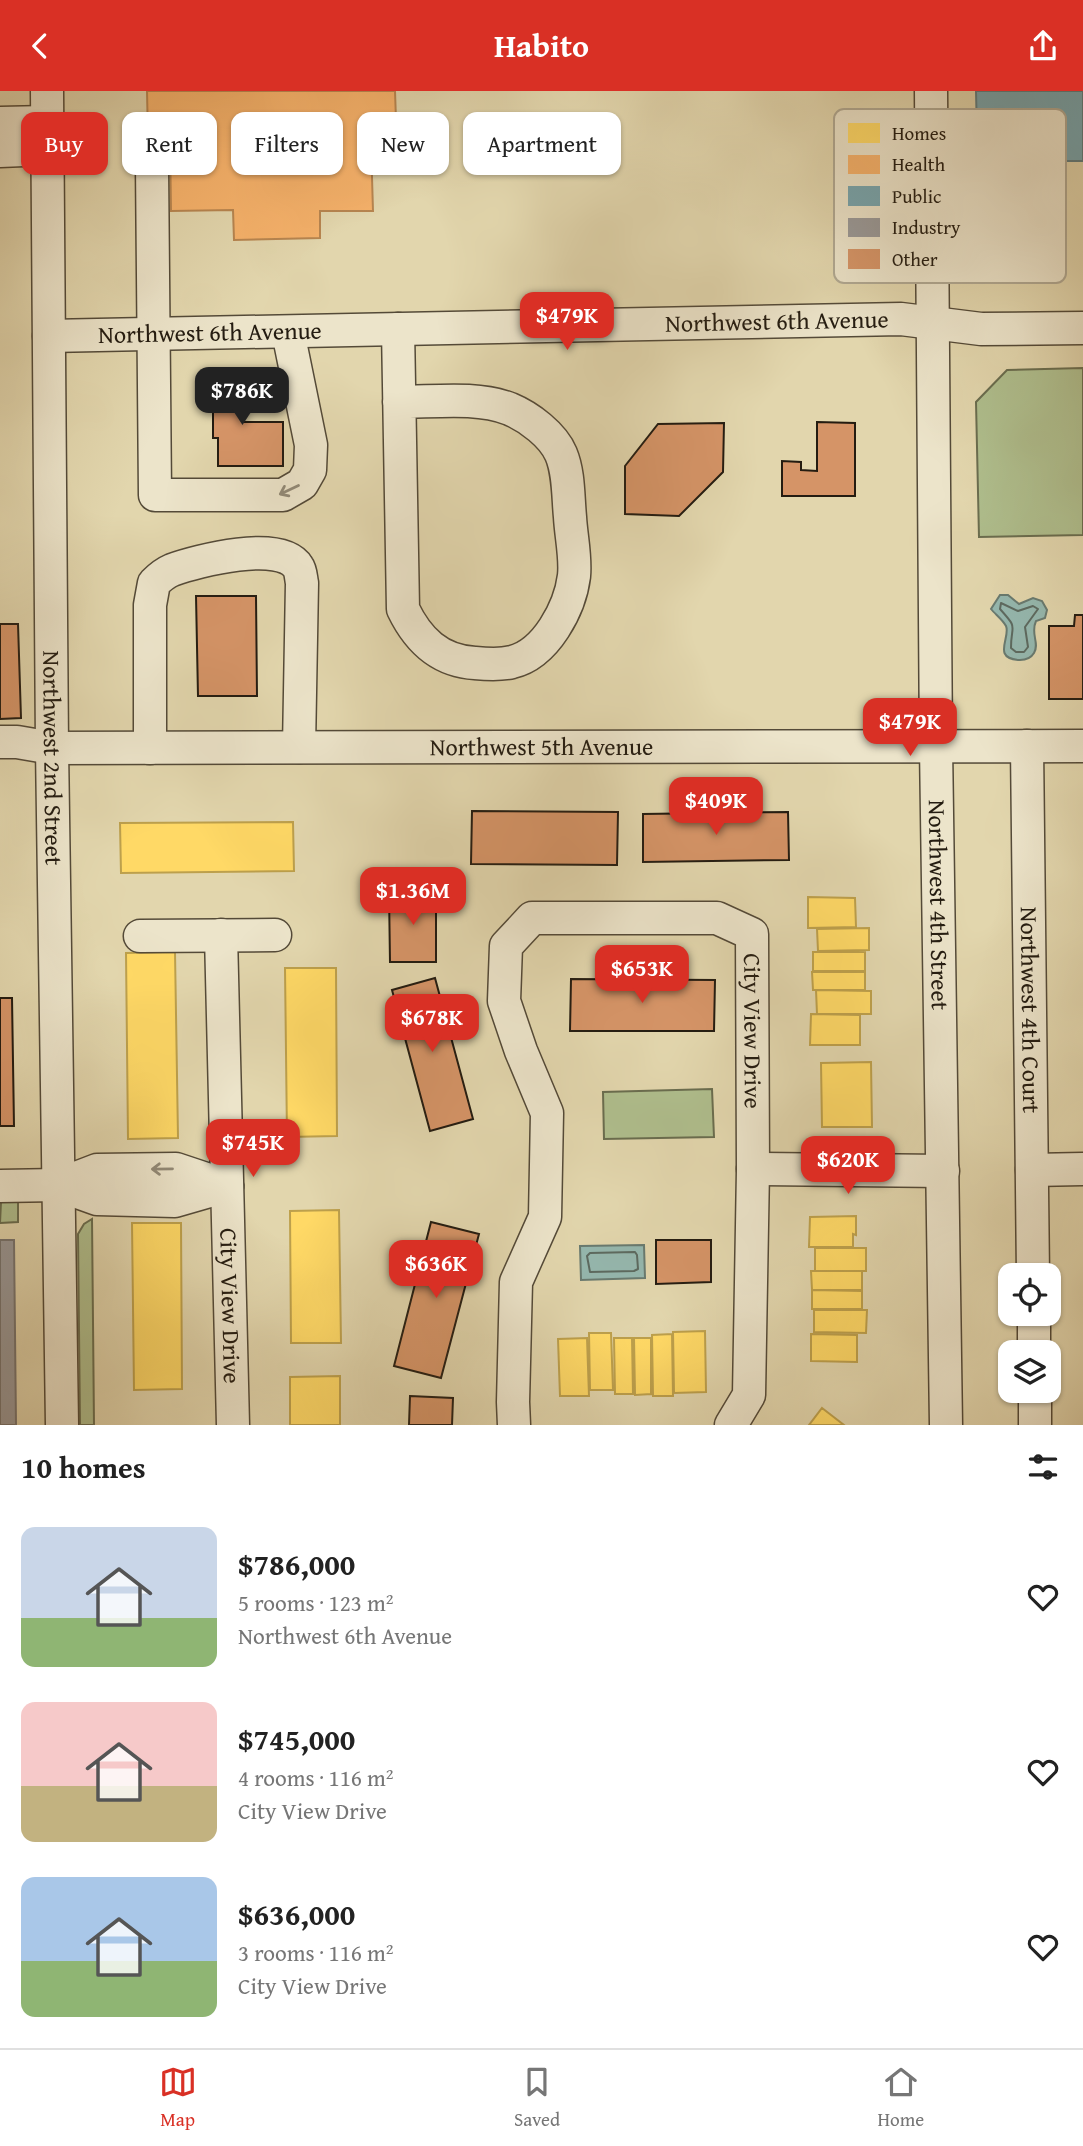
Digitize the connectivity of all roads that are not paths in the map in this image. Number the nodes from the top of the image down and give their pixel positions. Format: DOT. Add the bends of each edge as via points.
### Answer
graph roads {
  1 [pos="47,91"];
  2 [pos="932,91"];
  3 [pos="932,109"];
  4 [pos="47,112"];
  5 [pos="0,123"];
  6 [pos="21,129"];
  7 [pos="21,144"];
  8 [pos="0,151"];
  9 [pos="48,175"];
  10 [pos="152,175"];
  11 [pos="932,283"];
  12 [pos="932,323"];
  13 [pos="1083,328"];
  14 [pos="398,329"];
  15 [pos="288,332"];
  16 [pos="155,334"];
  17 [pos="49,336"];
  18 [pos="399,402"];
  19 [pos="0,743"];
  20 [pos="936,746"];
  21 [pos="1027,746"];
  22 [pos="1083,746"];
  23 [pos="299,747"];
  24 [pos="52,748"];
  25 [pos="150,748"];
  26 [pos="221,935"];
  27 [pos="275,935"];
  28 [pos="140,936"];
  29 [pos="753,1169"];
  30 [pos="1083,1169"];
  31 [pos="1032,1170"];
  32 [pos="943,1171"];
  33 [pos="58,1185"];
  34 [pos="0,1186"];
  35 [pos="227,1186"];
  36 [pos="1033,1263"];
  37 [pos="1035,1403"];
  38 [pos="62,1425"];
  39 [pos="233,1425"];
  40 [pos="514,1425"];
  41 [pos="731,1425"];
  42 [pos="946,1425"];
  43 [pos="1035,1425"];
  1 -- 4 [label="street, Northwest 2nd Street"];
  2 -- 3 [label="street, Northwest 4th Street"];
  5 -- 6 [label="street"];
  7 -- 8 [label="street"];
  9 -- 17 [label="street, Northwest 2nd Street"];
  10 -- 16 [label="street"];
  11 -- 12 [label="street, Northwest 4th Street"];
  12 -- 13 [label="street, Northwest 6th Avenue" via="981,329"];
  12 -- 14 [label="street, Northwest 6th Avenue" via="901,319"];
  12 -- 20 [label="street, Northwest 4th Street"];
  14 -- 15 [label="street, Northwest 6th Avenue"];
  14 -- 18 [label="street"];
  15 -- 16 [label="street, Northwest 6th Avenue"];
  15 -- 16 [label="street, one-way" via="311,445 310,470 302,484 283,495 156,495"];
  16 -- 17 [label="street, Northwest 6th Avenue"];
  17 -- 24 [label="street, Northwest 2nd Street"];
  18 -- 18 [label="street" via="402,609 425,644 438,653 460,662 513,662 552,633 566,606 574,575 567,476 561,454 552,438 532,422 493,403"];
  19 -- 24 [label="street, Northwest 5th Avenue"];
  20 -- 21 [label="street, Northwest 5th Avenue"];
  20 -- 23 [label="street, Northwest 5th Avenue"];
  20 -- 32 [label="street, Northwest 4th Street"];
  21 -- 22 [label="street, Northwest 5th Avenue"];
  21 -- 31 [label="street, Northwest 4th Court"];
  23 -- 25 [label="street, Northwest 5th Avenue"];
  23 -- 25 [label="street" via="302,583 298,567 286,557 268,552 218,558 169,571 154,583"];
  24 -- 25 [label="street, Northwest 5th Avenue"];
  24 -- 33 [label="street, Northwest 2nd Street"];
  26 -- 27 [label="street"];
  26 -- 28 [label="street"];
  26 -- 35 [label="street, City View Drive"];
  29 -- 32 [label="street"];
  29 -- 40 [label="street, City View Drive" via="752,934 717,918 532,918 506,946 504,1001 547,1112 545,1217 516,1282"];
  29 -- 41 [label="street, City View Drive" via="749,1395"];
  30 -- 31 [label="street"];
  31 -- 36 [label="street, Northwest 4th Court"];
  32 -- 42 [label="street, Northwest 4th Street"];
  33 -- 34 [label="street"];
  33 -- 35 [label="street" via="97,1170 176,1169"];
  33 -- 38 [label="street, Northwest 2nd Street"];
  35 -- 39 [label="street, City View Drive"];
  37 -- 43 [label="street"];
}
